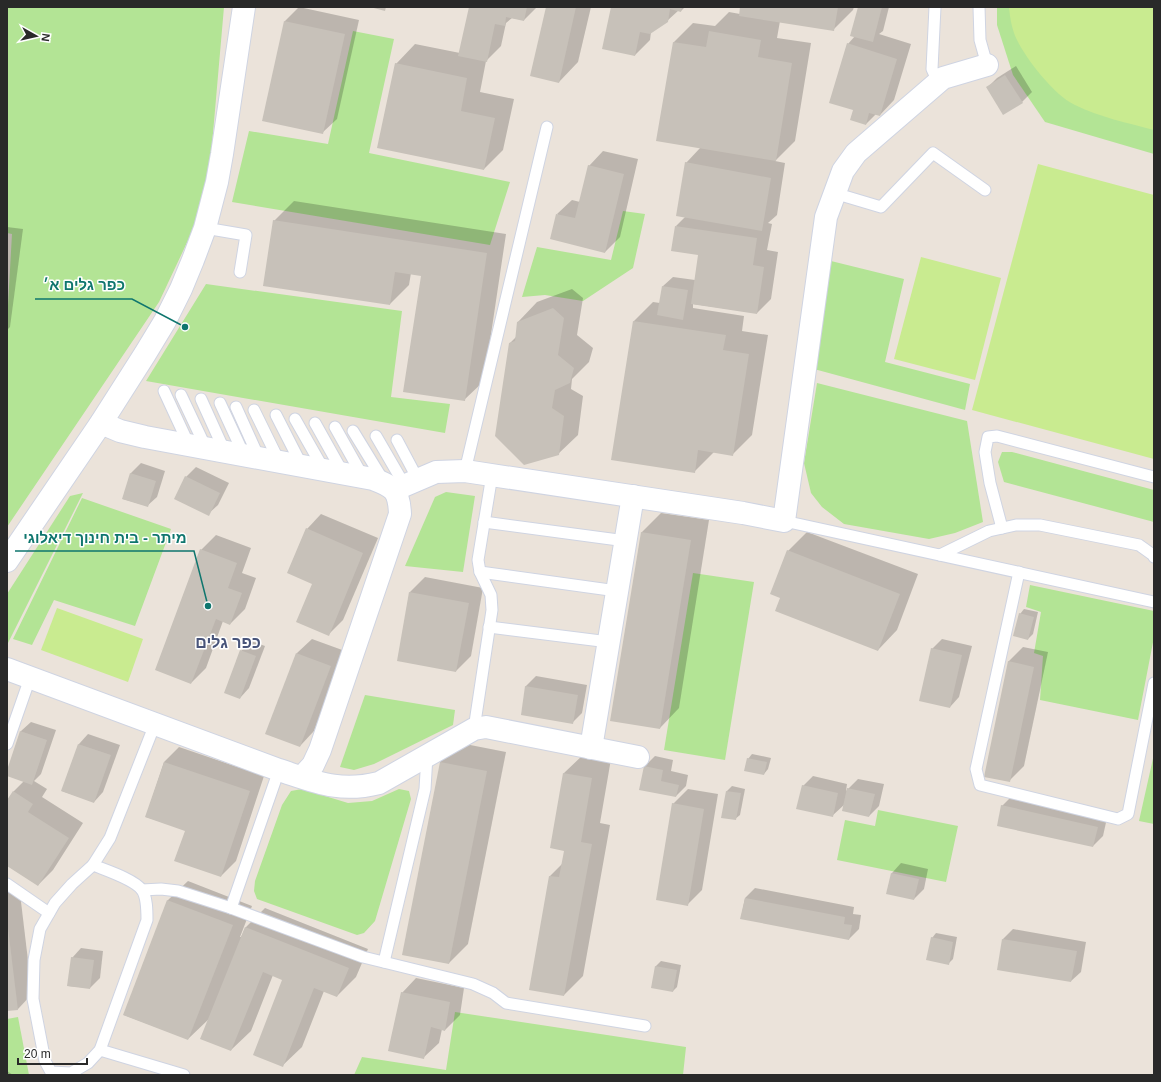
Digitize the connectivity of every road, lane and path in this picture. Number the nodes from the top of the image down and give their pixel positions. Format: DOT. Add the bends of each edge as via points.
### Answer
graph roads {
  1 [pos="244,7"];
  2 [pos="935,7"];
  3 [pos="979,7"];
  4 [pos="987,66"];
  5 [pos="938,82"];
  6 [pos="547,127"];
  7 [pos="986,190"];
  8 [pos="834,193"];
  9 [pos="205,228"];
  10 [pos="240,272"];
  11 [pos="164,392"];
  12 [pos="181,395"];
  13 [pos="201,399"];
  14 [pos="220,403"];
  15 [pos="236,406"];
  16 [pos="254,410"];
  17 [pos="276,415"];
  18 [pos="295,419"];
  19 [pos="101,423"];
  20 [pos="315,423"];
  21 [pos="335,427"];
  22 [pos="353,431"];
  23 [pos="376,436"];
  24 [pos="398,440"];
  25 [pos="234,453"];
  26 [pos="302,466"];
  27 [pos="465,470"];
  28 [pos="343,473"];
  29 [pos="492,475"];
  30 [pos="1154,477"];
  31 [pos="399,485"];
  32 [pos="633,496"];
  33 [pos="784,521"];
  34 [pos="484,522"];
  35 [pos="1002,528"];
  36 [pos="626,541"];
  37 [pos="940,555"];
  38 [pos="1154,557"];
  39 [pos="7,561"];
  40 [pos="480,572"];
  41 [pos="1019,572"];
  42 [pos="617,591"];
  43 [pos="1154,602"];
  44 [pos="489,627"];
  45 [pos="609,642"];
  46 [pos="7,669"];
  47 [pos="30,678"];
  48 [pos="1154,683"];
  49 [pos="154,724"];
  50 [pos="474,729"];
  51 [pos="7,744"];
  52 [pos="591,748"];
  53 [pos="427,755"];
  54 [pos="638,757"];
  55 [pos="279,770"];
  56 [pos="302,777"];
  57 [pos="92,864"];
  58 [pos="7,884"];
  59 [pos="142,890"];
  60 [pos="231,908"];
  61 [pos="49,914"];
  62 [pos="384,962"];
  63 [pos="645,1026"];
  64 [pos="100,1050"];
  65 [pos="71,1074"];
  66 [pos="184,1075"];
  1 -- 9 [label="street" via="222,154"];
  2 -- 5 [label="lane" via="932,69"];
  3 -- 4 [label="lane" via="980,40"];
  4 -- 5 [label="street" via="943,78"];
  5 -- 8 [label="street" via="856,153 843,171"];
  6 -- 27 [label="lane"];
  7 -- 8 [label="lane" via="933,153 881,207"];
  8 -- 33 [label="street" via="826,217"];
  9 -- 10 [label="lane" via="246,235"];
  9 -- 19 [label="street" via="181,289 165,321"];
  11 -- 25 [label="lane"];
  12 -- 25 [label="lane"];
  13 -- 25 [label="lane"];
  14 -- 25 [label="lane"];
  15 -- 25 [label="lane"];
  16 -- 25 [label="lane"];
  17 -- 26 [label="lane"];
  18 -- 28 [label="lane"];
  19 -- 25 [label="street" via="145,437"];
  19 -- 39 [label="street"];
  20 -- 28 [label="lane"];
  21 -- 28 [label="lane"];
  22 -- 31 [label="lane"];
  23 -- 31 [label="lane"];
  24 -- 31 [label="lane" via="414,472"];
  25 -- 26 [label="street"];
  26 -- 28 [label="street"];
  27 -- 29 [label="street"];
  27 -- 31 [label="street" via="436,472"];
  28 -- 31 [label="street"];
  29 -- 32 [label="street"];
  29 -- 34 [label="lane"];
  30 -- 35 [label="lane" via="997,436 988,437 985,452"];
  31 -- 56 [label="street" via="400,514 320,750 313,765"];
  32 -- 33 [label="street" via="743,512"];
  32 -- 36 [label="street"];
  33 -- 37 [label="lane"];
  34 -- 36 [label="lane"];
  34 -- 40 [label="lane" via="478,560"];
  35 -- 37 [label="lane" via="989,531"];
  35 -- 38 [label="lane" via="1040,525 1139,545"];
  36 -- 42 [label="street"];
  37 -- 41 [label="lane"];
  40 -- 42 [label="lane"];
  40 -- 44 [label="lane" via="491,595"];
  41 -- 43 [label="lane"];
  41 -- 48 [label="lane" via="976,769 980,785 1118,819 1128,814"];
  42 -- 45 [label="street"];
  44 -- 45 [label="lane"];
  44 -- 50 [label="lane"];
  45 -- 52 [label="street"];
  46 -- 47 [label="street"];
  47 -- 49 [label="street"];
  47 -- 51 [label="lane"];
  49 -- 55 [label="street"];
  49 -- 57 [label="lane" via="110,838"];
  50 -- 52 [label="street" via="486,727"];
  50 -- 53 [label="street"];
  52 -- 54 [label="street"];
  53 -- 56 [label="street" via="379,783 365,786 324,784"];
  53 -- 62 [label="lane" via="425,790"];
  55 -- 56 [label="street"];
  55 -- 60 [label="lane"];
  57 -- 59 [label="lane" via="132,881"];
  57 -- 61 [label="lane" via="55,903"];
  58 -- 61 [label="lane"];
  59 -- 60 [label="lane" via="178,891"];
  59 -- 64 [label="lane" via="147,920"];
  60 -- 62 [label="lane" via="363,957"];
  61 -- 65 [label="lane" via="40,929 34,960 33,999 45,1061 51,1072"];
  62 -- 63 [label="lane" via="473,984 493,992 506,1002"];
  64 -- 65 [label="lane" via="88,1063"];
  64 -- 66 [label="lane"];
}
